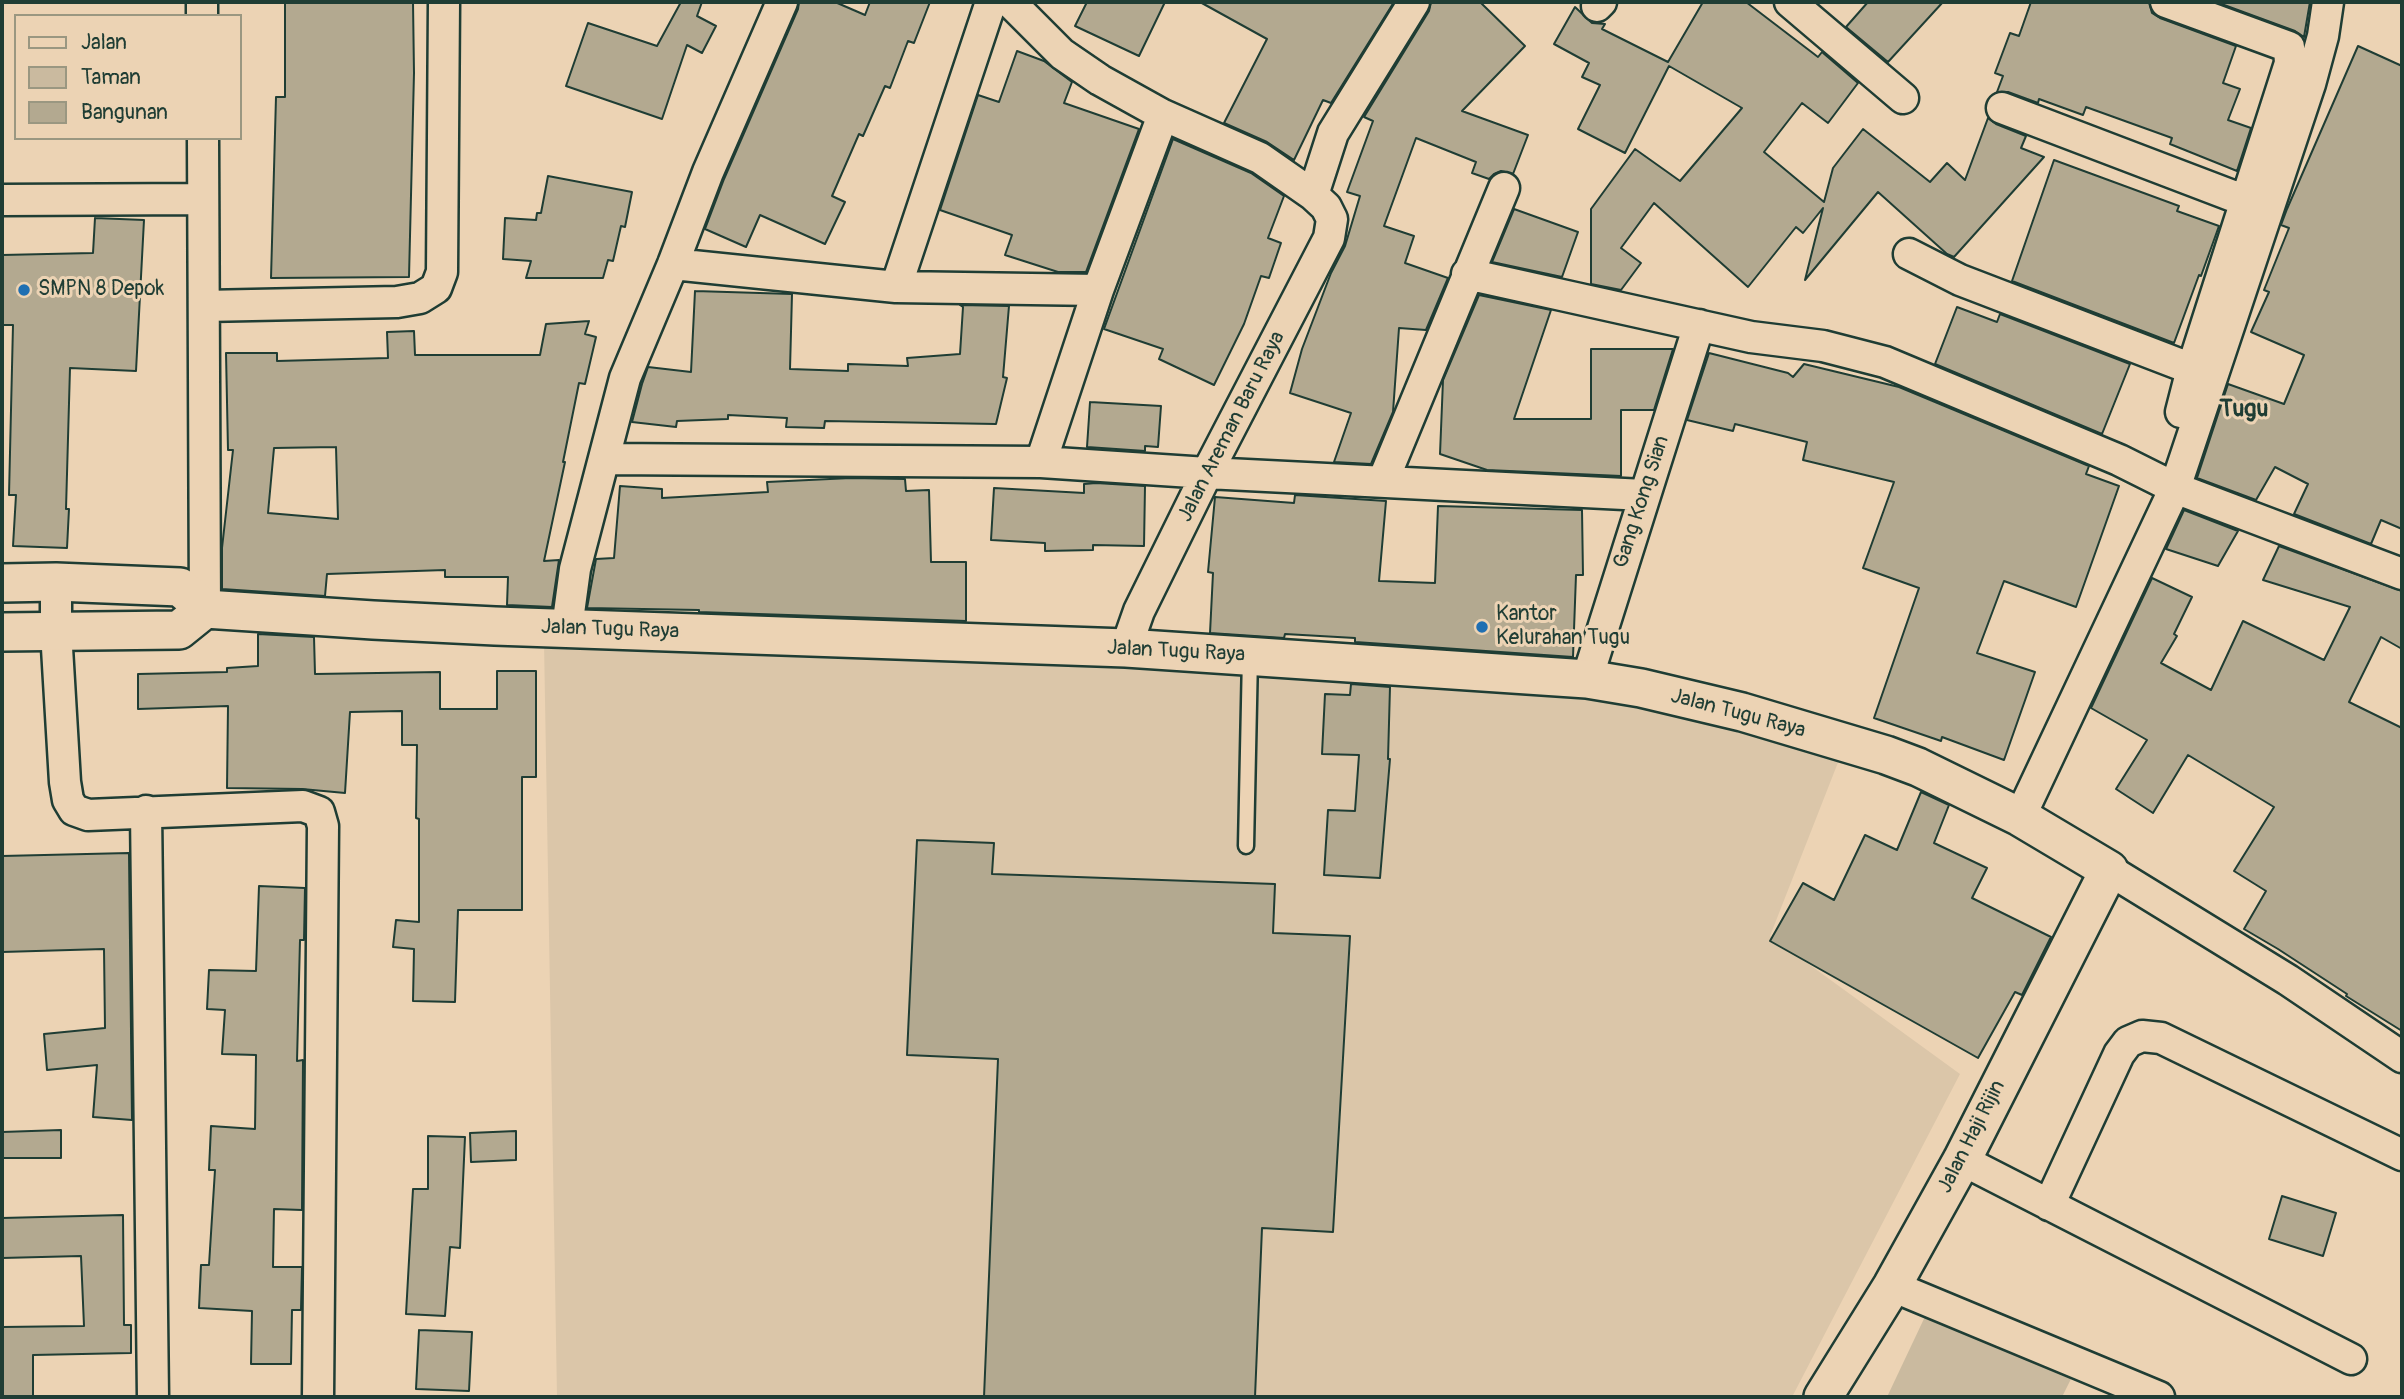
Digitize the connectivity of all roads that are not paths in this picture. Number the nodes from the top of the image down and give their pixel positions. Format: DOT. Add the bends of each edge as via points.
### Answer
graph roads {
  1 [pos="444,2"];
  2 [pos="782,2"];
  3 [pos="991,2"];
  4 [pos="1010,2"];
  5 [pos="1414,2"];
  6 [pos="1790,2"];
  7 [pos="2166,2"];
  8 [pos="2328,2"];
  9 [pos="1903,98"];
  10 [pos="2002,107"];
  11 [pos="1163,115"];
  12 [pos="203,140"];
  13 [pos="1504,188"];
  14 [pos="203,199"];
  15 [pos="2,200"];
  16 [pos="1319,201"];
  17 [pos="2246,201"];
  18 [pos="1909,254"];
  19 [pos="673,264"];
  20 [pos="1467,274"];
  21 [pos="896,287"];
  22 [pos="1098,290"];
  23 [pos="204,306"];
  24 [pos="1699,325"];
  25 [pos="2192,369"];
  26 [pos="605,459"];
  27 [pos="1041,462"];
  28 [pos="1207,473"];
  29 [pos="1382,481"];
  30 [pos="2175,488"];
  31 [pos="1644,495"];
  32 [pos="2402,574"];
  33 [pos="57,582"];
  34 [pos="2,583"];
  35 [pos="205,609"];
  36 [pos="567,628"];
  37 [pos="56,631"];
  38 [pos="2,632"];
  39 [pos="1126,648"];
  40 [pos="1250,656"];
  41 [pos="1587,679"];
  42 [pos="146,811"];
  43 [pos="2020,817"];
  44 [pos="1246,846"];
  45 [pos="2109,870"];
  46 [pos="2402,1057"];
  47 [pos="2402,1155"];
  48 [pos="1962,1160"];
  49 [pos="2049,1205"];
  50 [pos="1892,1286"];
  51 [pos="2351,1359"];
  52 [pos="153,1397"];
  53 [pos="318,1397"];
  54 [pos="1823,1397"];
  55 [pos="2159,1397"];
  1 -- 23 [label="street" via="442,272 436,288 420,298 397,302"];
  2 -- 19 [label="street"];
  3 -- 21 [label="street"];
  4 -- 11 [label="street" via="1062,54"];
  5 -- 16 [label="street" via="1333,133"];
  6 -- 9 [label="street"];
  7 -- 17 [label="street" via="2288,47 2290,63"];
  8 -- 30 [label="street" via="2310,84"];
  10 -- 17 [label="street"];
  11 -- 16 [label="street" via="1260,158"];
  11 -- 22 [label="street"];
  12 -- 14 [label="street"];
  13 -- 20 [label="street"];
  14 -- 15 [label="street"];
  14 -- 23 [label="street"];
  16 -- 28 [label="street, Jalan Areman Baru Raya" via="1332,219 1329,238"];
  17 -- 25 [label="street"];
  18 -- 25 [label="street" via="1960,280"];
  19 -- 21 [label="street"];
  19 -- 26 [label="street" via="625,378"];
  20 -- 24 [label="street"];
  20 -- 29 [label="street"];
  21 -- 22 [label="street"];
  22 -- 27 [label="street"];
  23 -- 35 [label="street"];
  24 -- 30 [label="street" via="1824,346 1885,362"];
  24 -- 31 [label="street, Gang Kong Sian"];
  25 -- 30 [label="street" via="2171,452"];
  26 -- 27 [label="street"];
  26 -- 36 [label="street" via="575,569"];
  27 -- 28 [label="street"];
  28 -- 29 [label="street"];
  28 -- 39 [label="street, Jalan Areman Baru Raya" via="1139,611"];
  29 -- 31 [label="street"];
  30 -- 32 [label="street"];
  30 -- 43 [label="street"];
  31 -- 41 [label="street, Gang Kong Sian"];
  33 -- 34 [label="street"];
  33 -- 35 [label="street" via="180,587"];
  33 -- 37 [label="street"];
  35 -- 36 [label="street, Jalan Tugu Raya"];
  35 -- 37 [label="street" via="178,630"];
  36 -- 39 [label="street, Jalan Tugu Raya"];
  37 -- 38 [label="street"];
  37 -- 42 [label="street" via="68,800 74,810 88,815"];
  39 -- 40 [label="street, Jalan Tugu Raya"];
  40 -- 41 [label="street, Jalan Tugu Raya"];
  40 -- 44 [label="lane"];
  41 -- 43 [label="street, Jalan Tugu Raya" via="1742,712 1886,755"];
  42 -- 52 [label="street"];
  42 -- 53 [label="street" via="303,806 319,812 323,826"];
  43 -- 45 [label="street, Jalan Tugu Raya"];
  45 -- 46 [label="street" via="2288,980"];
  45 -- 48 [label="street, Jalan Haji Rijin"];
  47 -- 49 [label="street" via="2161,1038 2142,1035 2128,1042 2119,1054"];
  48 -- 49 [label="street"];
  48 -- 50 [label="street, Jalan Haji Rijin"];
  49 -- 51 [label="street"];
  50 -- 54 [label="street, Jalan Haji Rijin"];
  50 -- 55 [label="street"];
}
